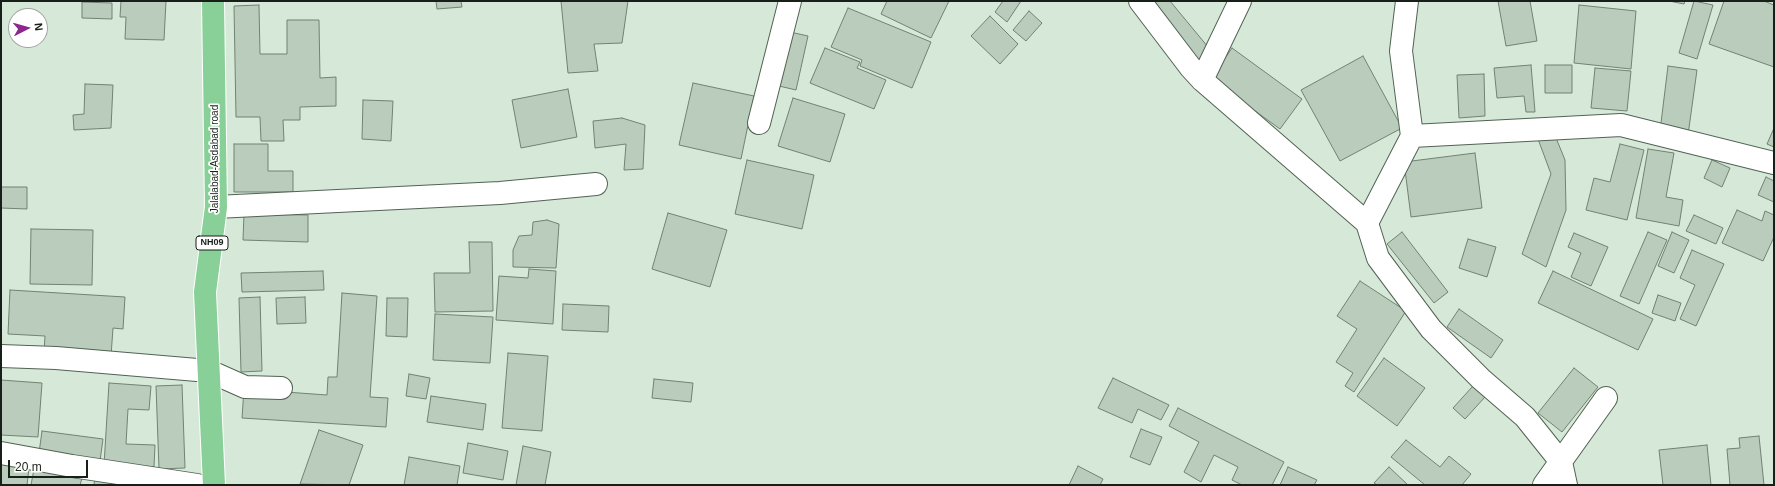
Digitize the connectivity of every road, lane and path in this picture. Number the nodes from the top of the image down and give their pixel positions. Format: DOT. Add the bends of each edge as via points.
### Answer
graph roads {
  1 [pos="213,1"];
  2 [pos="790,1"];
  3 [pos="1140,1"];
  4 [pos="1240,1"];
  5 [pos="1407,1"];
  6 [pos="1202,80"];
  7 [pos="759,123"];
  8 [pos="1412,136"];
  9 [pos="1774,163"];
  10 [pos="596,184"];
  11 [pos="216,207"];
  12 [pos="1367,223"];
  13 [pos="1,356"];
  14 [pos="209,371"];
  15 [pos="281,388"];
  16 [pos="1606,398"];
  17 [pos="1,453"];
  18 [pos="1561,462"];
  19 [pos="197,485"];
  20 [pos="214,485"];
  21 [pos="1544,485"];
  22 [pos="1566,485"];
  1 -- 11 [label="main road, Jalalabad-Asdabad road / NH09"];
  2 -- 7 [label="street"];
  3 -- 6 [label="street"];
  4 -- 6 [label="street"];
  5 -- 8 [label="street" via="1401,51"];
  6 -- 12 [label="street"];
  8 -- 9 [label="street" via="1621,125"];
  8 -- 12 [label="street"];
  10 -- 11 [label="street" via="500,193"];
  11 -- 14 [label="main road, Jalalabad-Asdabad road / NH09" via="205,292"];
  12 -- 18 [label="street" via="1378,258 1431,329 1481,379 1525,417"];
  13 -- 14 [label="street"];
  14 -- 15 [label="street" via="245,388"];
  14 -- 20 [label="main road, Jalalabad-Asdabad road / NH09"];
  16 -- 18 [label="street"];
  17 -- 19 [label="street"];
  18 -- 21 [label="street"];
  18 -- 22 [label="street"];
}
